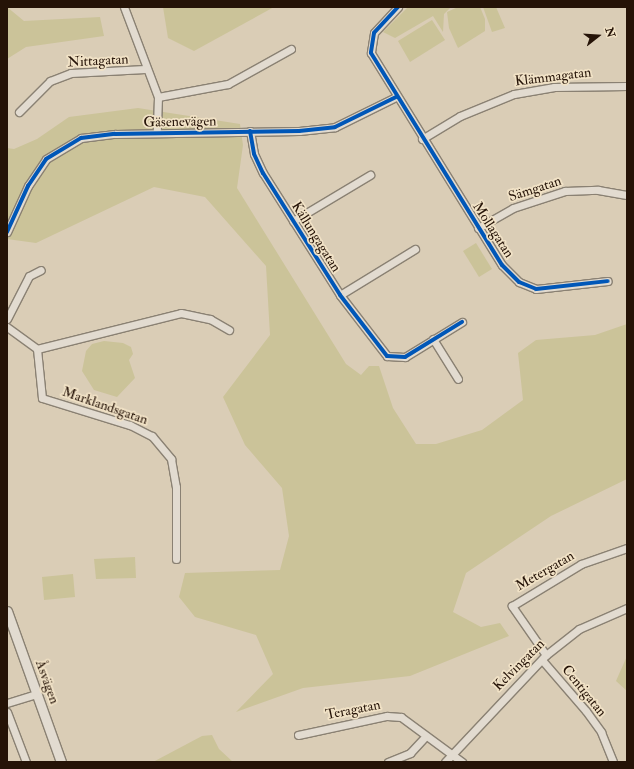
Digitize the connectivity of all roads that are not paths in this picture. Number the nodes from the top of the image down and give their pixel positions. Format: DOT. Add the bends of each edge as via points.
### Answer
graph roads {
  1 [pos="124,7"];
  2 [pos="398,7"];
  3 [pos="291,49"];
  4 [pos="145,69"];
  5 [pos="626,86"];
  6 [pos="396,96"];
  7 [pos="158,97"];
  8 [pos="19,112"];
  9 [pos="250,131"];
  10 [pos="157,132"];
  11 [pos="422,139"];
  12 [pos="370,175"];
  13 [pos="627,194"];
  14 [pos="293,220"];
  15 [pos="478,228"];
  16 [pos="7,232"];
  17 [pos="415,249"];
  18 [pos="41,270"];
  19 [pos="608,281"];
  20 [pos="340,295"];
  21 [pos="7,319"];
  22 [pos="462,322"];
  23 [pos="7,327"];
  24 [pos="229,330"];
  25 [pos="433,339"];
  26 [pos="37,349"];
  27 [pos="458,379"];
  28 [pos="627,548"];
  29 [pos="176,559"];
  30 [pos="627,608"];
  31 [pos="7,611"];
  32 [pos="544,658"];
  33 [pos="37,694"];
  34 [pos="7,704"];
  35 [pos="7,712"];
  36 [pos="298,735"];
  37 [pos="426,736"];
  38 [pos="450,754"];
  39 [pos="26,762"];
  40 [pos="61,762"];
  41 [pos="388,762"];
  42 [pos="445,762"];
  43 [pos="462,762"];
  44 [pos="613,762"];
  1 -- 4 [label="street"];
  2 -- 6 [label="street, Mollagatan" via="374,33 370,47"];
  3 -- 7 [label="street" via="228,84"];
  4 -- 7 [label="street"];
  4 -- 8 [label="street, Nittagatan" via="71,73 50,81"];
  5 -- 11 [label="street, Klämmagatan" via="562,86 514,94 467,113"];
  6 -- 9 [label="street, Gäsenevägen" via="372,111 335,127"];
  6 -- 11 [label="street, Mollagatan"];
  7 -- 10 [label="street"];
  9 -- 10 [label="street, Gäsenevägen"];
  9 -- 14 [label="street, Källungagatan" via="258,162"];
  10 -- 16 [label="street, Gäsenevägen" via="99,135 62,148 46,159"];
  11 -- 15 [label="street, Mollagatan"];
  12 -- 14 [label="street"];
  13 -- 15 [label="street, Sämgatan" via="565,191 513,208"];
  14 -- 20 [label="street, Källungagatan"];
  15 -- 19 [label="street, Mollagatan" via="510,274 527,287 549,289"];
  17 -- 20 [label="street"];
  18 -- 21 [label="street" via="30,276"];
  20 -- 25 [label="street, Källungagatan" via="387,356 400,358"];
  22 -- 25 [label="street"];
  23 -- 26 [label="street"];
  24 -- 26 [label="street" via="210,320 180,313"];
  25 -- 27 [label="street"];
  26 -- 29 [label="street, Marklandsgatan" via="42,398 130,425 152,436 171,459 176,487"];
  28 -- 32 [label="street, Metergatan" via="581,564 512,606"];
  30 -- 32 [label="street, Kelvingatan" via="579,629"];
  31 -- 33 [label="street, Åsvägen"];
  32 -- 38 [label="street, Kelvingatan"];
  32 -- 44 [label="street, Centigatan" via="601,732"];
  33 -- 34 [label="street"];
  33 -- 40 [label="street, Åsvägen"];
  35 -- 39 [label="street"];
  36 -- 37 [label="street, Teragatan" via="387,716 401,717"];
  37 -- 38 [label="street, Teragatan"];
  37 -- 41 [label="street" via="410,753"];
  38 -- 42 [label="street, Kelvingatan"];
  38 -- 43 [label="street, Teragatan"];
}
